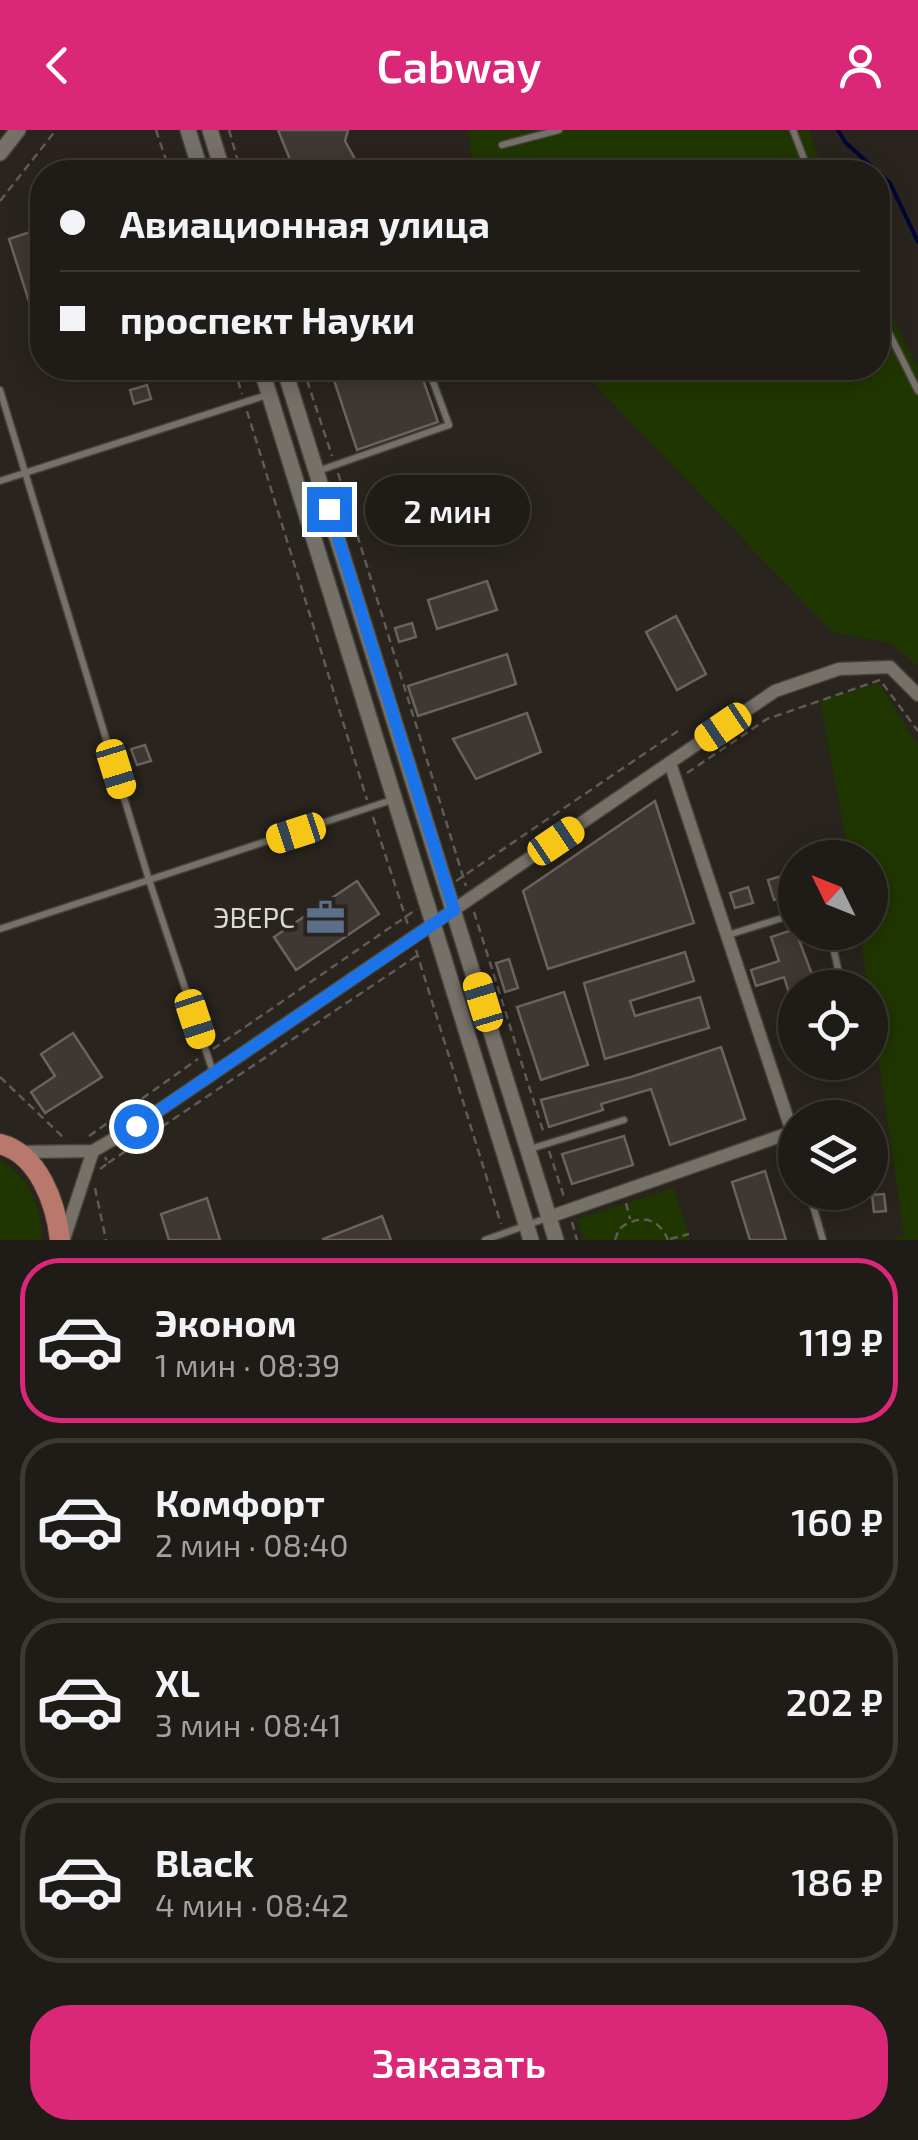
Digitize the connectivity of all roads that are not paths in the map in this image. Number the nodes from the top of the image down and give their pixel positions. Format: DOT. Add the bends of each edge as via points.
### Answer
graph roads {
  1 [pos="18,130"];
  2 [pos="188,130"];
  3 [pos="210,130"];
  4 [pos="559,130"];
  5 [pos="793,130"];
  6 [pos="502,145"];
  7 [pos="0,153"];
  8 [pos="198,160"];
  9 [pos="219,160"];
  10 [pos="804,160"];
  11 [pos="890,335"];
  12 [pos="265,380"];
  13 [pos="288,380"];
  14 [pos="432,380"];
  15 [pos="0,390"];
  16 [pos="918,391"];
  17 [pos="270,394"];
  18 [pos="317,471"];
  19 [pos="28,472"];
  20 [pos="0,480"];
  21 [pos="918,695"];
  22 [pos="670,763"];
  23 [pos="392,800"];
  24 [pos="149,880"];
  25 [pos="454,910"];
  26 [pos="778,919"];
  27 [pos="432,925"];
  28 [pos="0,929"];
  29 [pos="727,935"];
  30 [pos="213,1074"];
  31 [pos="782,1100"];
  32 [pos="624,1120"];
  33 [pos="778,1142"];
  34 [pos="7,1145"];
  35 [pos="528,1150"];
  36 [pos="94,1152"];
  37 [pos="814,1210"];
  38 [pos="549,1218"];
  39 [pos="528,1232"];
  40 [pos="62,1240"];
  41 [pos="485,1240"];
  42 [pos="556,1240"];
  43 [pos="823,1240"];
  1 -- 7 [label="street"];
  2 -- 8 [label="street"];
  3 -- 9 [label="street"];
  4 -- 6 [label="lane"];
  5 -- 10 [label="lane"];
  11 -- 16 [label="lane"];
  12 -- 17 [label="street"];
  13 -- 18 [label="street"];
  14 -- 18 [label="lane" via="449,424"];
  15 -- 19 [label="lane"];
  17 -- 19 [label="lane"];
  17 -- 23 [label="street"];
  18 -- 25 [label="street"];
  19 -- 20 [label="lane"];
  19 -- 24 [label="lane"];
  21 -- 22 [label="street" via="890,667 839,669 775,691"];
  22 -- 25 [label="street"];
  22 -- 29 [label="street"];
  23 -- 24 [label="lane"];
  23 -- 27 [label="street"];
  24 -- 28 [label="lane"];
  24 -- 30 [label="lane"];
  25 -- 27 [label="street"];
  25 -- 35 [label="street"];
  26 -- 29 [label="lane"];
  27 -- 30 [label="street"];
  27 -- 39 [label="street"];
  29 -- 31 [label="street"];
  30 -- 36 [label="street"];
  32 -- 35 [label="lane"];
  33 -- 38 [label="street"];
  34 -- 36 [label="street"];
  34 -- 40 [label="main road" via="51,1198"];
  35 -- 38 [label="street"];
  36 -- 40 [label="street"];
  37 -- 43 [label="lane"];
  38 -- 39 [label="lane"];
  38 -- 42 [label="street"];
  39 -- 41 [label="lane"];
}
